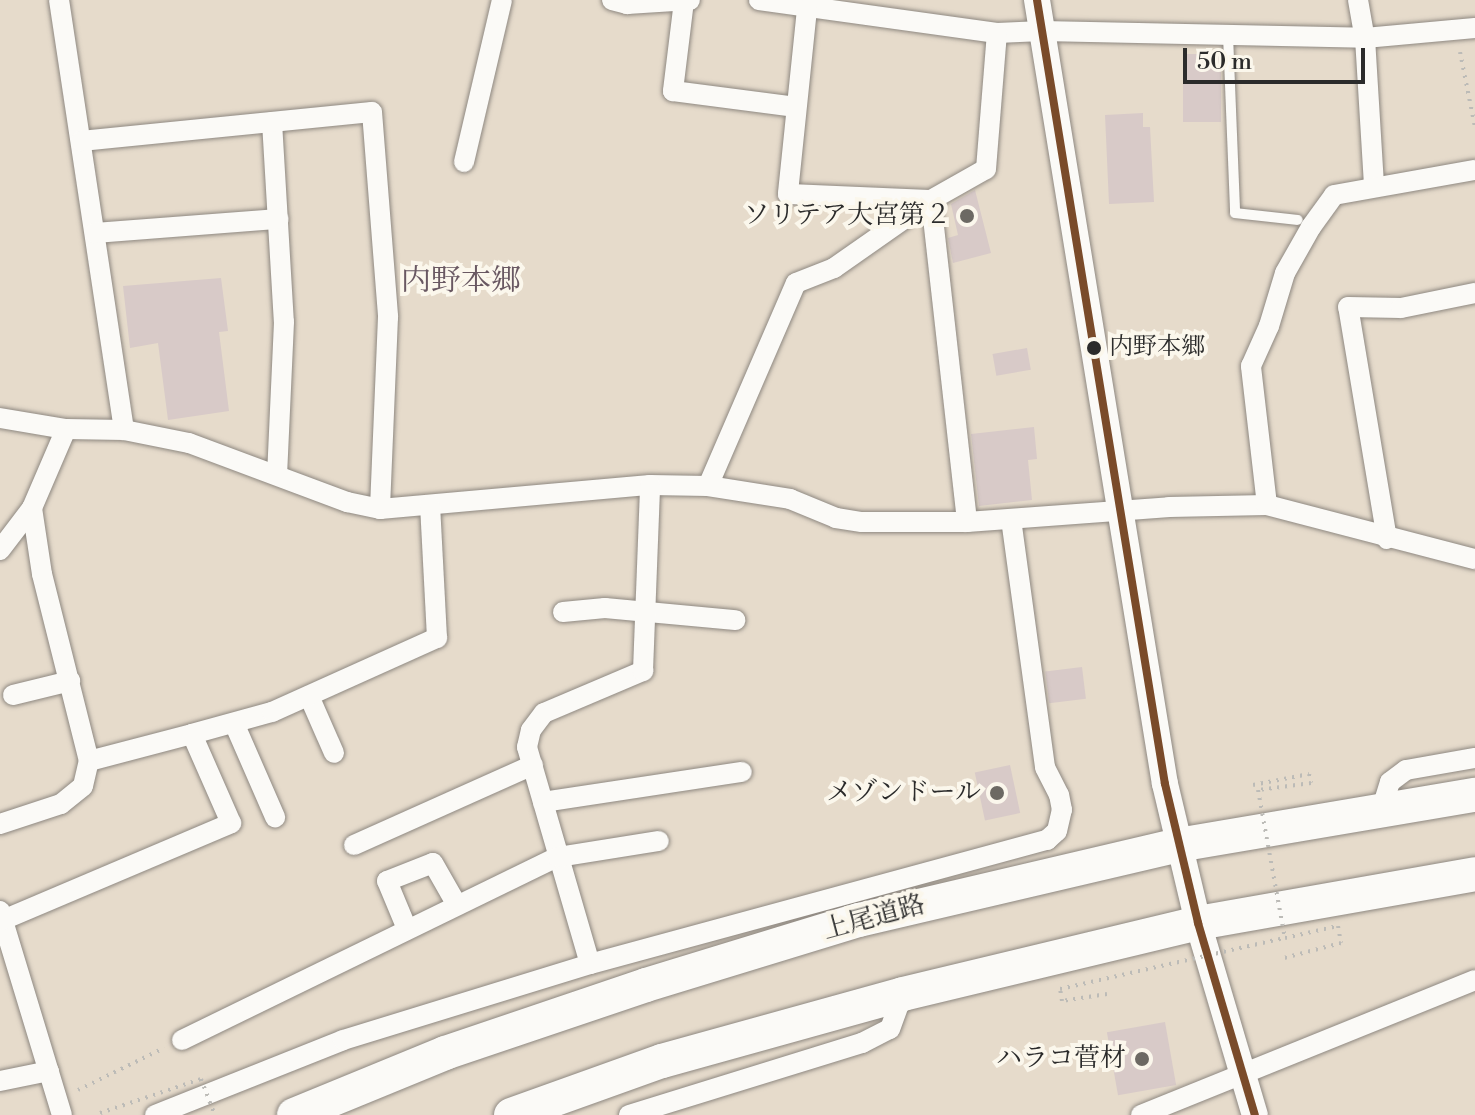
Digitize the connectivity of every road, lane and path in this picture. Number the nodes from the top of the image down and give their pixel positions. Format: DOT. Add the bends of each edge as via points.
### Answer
graph roads {
  1 [pos="59,0"];
  2 [pos="502,0"];
  3 [pos="612,0"];
  4 [pos="761,0"];
  5 [pos="1037,0"];
  6 [pos="1358,0"];
  7 [pos="687,1"];
  8 [pos="807,9"];
  9 [pos="1465,29"];
  10 [pos="1042,31"];
  11 [pos="997,33"];
  12 [pos="1228,35"];
  13 [pos="1365,38"];
  14 [pos="796,107"];
  15 [pos="272,122"];
  16 [pos="1475,127"];
  17 [pos="81,141"];
  18 [pos="464,162"];
  19 [pos="1475,170"];
  20 [pos="1374,186"];
  21 [pos="931,200"];
  22 [pos="278,219"];
  23 [pos="1298,220"];
  24 [pos="95,233"];
  25 [pos="1475,293"];
  26 [pos="0,418"];
  27 [pos="66,429"];
  28 [pos="124,430"];
  29 [pos="277,474"];
  30 [pos="650,485"];
  31 [pos="708,486"];
  32 [pos="1267,505"];
  33 [pos="430,506"];
  34 [pos="32,508"];
  35 [pos="380,509"];
  36 [pos="1121,510"];
  37 [pos="1011,519"];
  38 [pos="967,522"];
  39 [pos="9,526"];
  40 [pos="1387,539"];
  41 [pos="0,550"];
  42 [pos="1475,559"];
  43 [pos="645,611"];
  44 [pos="563,612"];
  45 [pos="735,620"];
  46 [pos="70,681"];
  47 [pos="13,695"];
  48 [pos="309,696"];
  49 [pos="234,723"];
  50 [pos="192,734"];
  51 [pos="334,753"];
  52 [pos="1475,758"];
  53 [pos="89,761"];
  54 [pos="533,765"];
  55 [pos="742,772"];
  56 [pos="1253,785"];
  57 [pos="1475,795"];
  58 [pos="543,802"];
  59 [pos="1382,808"];
  60 [pos="275,817"];
  61 [pos="0,824"];
  62 [pos="659,841"];
  63 [pos="354,845"];
  64 [pos="1178,845"];
  65 [pos="558,857"];
  66 [pos="1475,874"];
  67 [pos="457,905"];
  68 [pos="773,912"];
  69 [pos="1,916"];
  70 [pos="859,920"];
  71 [pos="1198,923"];
  72 [pos="407,929"];
  73 [pos="1285,938"];
  74 [pos="1284,958"];
  75 [pos="590,964"];
  76 [pos="1475,980"];
  77 [pos="903,994"];
  78 [pos="1107,994"];
  79 [pos="182,1040"];
  80 [pos="49,1071"];
  81 [pos="1243,1076"];
  82 [pos="0,1081"];
  83 [pos="60,1107"];
  84 [pos="100,1113"];
  85 [pos="155,1115"];
  86 [pos="215,1115"];
  87 [pos="294,1115"];
  88 [pos="511,1115"];
  89 [pos="631,1115"];
  90 [pos="1141,1115"];
  91 [pos="1255,1115"];
  1 -- 17 [label="street"];
  2 -- 18 [label="street"];
  3 -- 7 [label="street"];
  4 -- 8 [label="street"];
  5 -- 10 [label="street"];
  6 -- 13 [label="street"];
  7 -- 14 [label="street" via="673,91"];
  8 -- 11 [label="street"];
  8 -- 14 [label="street"];
  9 -- 13 [label="street"];
  9 -- 16 [label="path"];
  10 -- 11 [label="street"];
  10 -- 12 [label="street"];
  10 -- 36 [label="street"];
  11 -- 21 [label="street" via="986,169"];
  12 -- 13 [label="street"];
  12 -- 23 [label="lane" via="1235,213"];
  13 -- 20 [label="street"];
  14 -- 21 [label="street" via="788,194"];
  15 -- 17 [label="street"];
  15 -- 22 [label="street"];
  15 -- 35 [label="street" via="372,112 388,317"];
  17 -- 24 [label="street"];
  19 -- 20 [label="street"];
  20 -- 32 [label="street" via="1334,195 1311,227 1285,273 1251,366"];
  21 -- 31 [label="street" via="834,268 796,283"];
  21 -- 38 [label="street"];
  22 -- 24 [label="street"];
  22 -- 29 [label="street" via="284,322"];
  24 -- 28 [label="street"];
  25 -- 40 [label="street" via="1401,308 1348,307"];
  26 -- 27 [label="street"];
  27 -- 28 [label="street"];
  27 -- 34 [label="street"];
  28 -- 29 [label="street" via="189,443"];
  29 -- 35 [label="street"];
  30 -- 31 [label="street"];
  30 -- 33 [label="street"];
  30 -- 43 [label="street"];
  31 -- 38 [label="street" via="790,499 826,515 862,522"];
  32 -- 36 [label="street"];
  32 -- 40 [label="street"];
  33 -- 35 [label="street"];
  33 -- 48 [label="street" via="437,638"];
  34 -- 39 [label="street"];
  34 -- 46 [label="street" via="42,574"];
  36 -- 37 [label="street"];
  36 -- 64 [label="street"];
  37 -- 38 [label="street"];
  37 -- 68 [label="street" via="1045,767 1062,810 1057,831 1047,840"];
  39 -- 41 [label="street"];
  40 -- 42 [label="street"];
  43 -- 44 [label="street"];
  43 -- 45 [label="street"];
  43 -- 54 [label="street" via="643,671 544,713 531,730 527,747"];
  46 -- 47 [label="street"];
  46 -- 53 [label="street"];
  48 -- 49 [label="street"];
  48 -- 51 [label="street"];
  49 -- 50 [label="street"];
  49 -- 60 [label="street"];
  50 -- 53 [label="street"];
  50 -- 69 [label="street" via="231,823"];
  52 -- 59 [label="street" via="1406,770 1390,782"];
  53 -- 61 [label="street" via="83,786 61,804"];
  54 -- 58 [label="street"];
  54 -- 63 [label="street"];
  55 -- 58 [label="street"];
  56 -- 73 [label="path, bridge" via="1309,774 1311,783 1258,790"];
  57 -- 59 [label="highway, 上尾道路"];
  58 -- 65 [label="street"];
  59 -- 64 [label="highway, 上尾道路"];
  62 -- 65 [label="street"];
  64 -- 70 [label="highway, 上尾道路"];
  64 -- 71 [label="street"];
  65 -- 67 [label="street"];
  65 -- 75 [label="street"];
  66 -- 71 [label="highway"];
  67 -- 72 [label="street"];
  67 -- 72 [label="street" via="433,863 387,881"];
  68 -- 70 [label="street"];
  68 -- 75 [label="street"];
  69 -- 80 [label="street"];
  70 -- 87 [label="highway, 上尾道路" via="445,1053"];
  71 -- 77 [label="highway"];
  71 -- 81 [label="street"];
  72 -- 79 [label="street"];
  73 -- 74 [label="path, bridge" via="1338,926 1341,943"];
  73 -- 78 [label="path, bridge" via="1060,989 1062,1001"];
  75 -- 85 [label="street" via="343,1040"];
  76 -- 81 [label="street"];
  77 -- 88 [label="highway" via="662,1061"];
  77 -- 89 [label="street" via="890,1029 862,1043"];
  79 -- 83 [label="path"];
  80 -- 82 [label="street"];
  80 -- 83 [label="street"];
  81 -- 90 [label="street"];
  81 -- 91 [label="street"];
  84 -- 86 [label="path, bridge" via="201,1079"];
}
